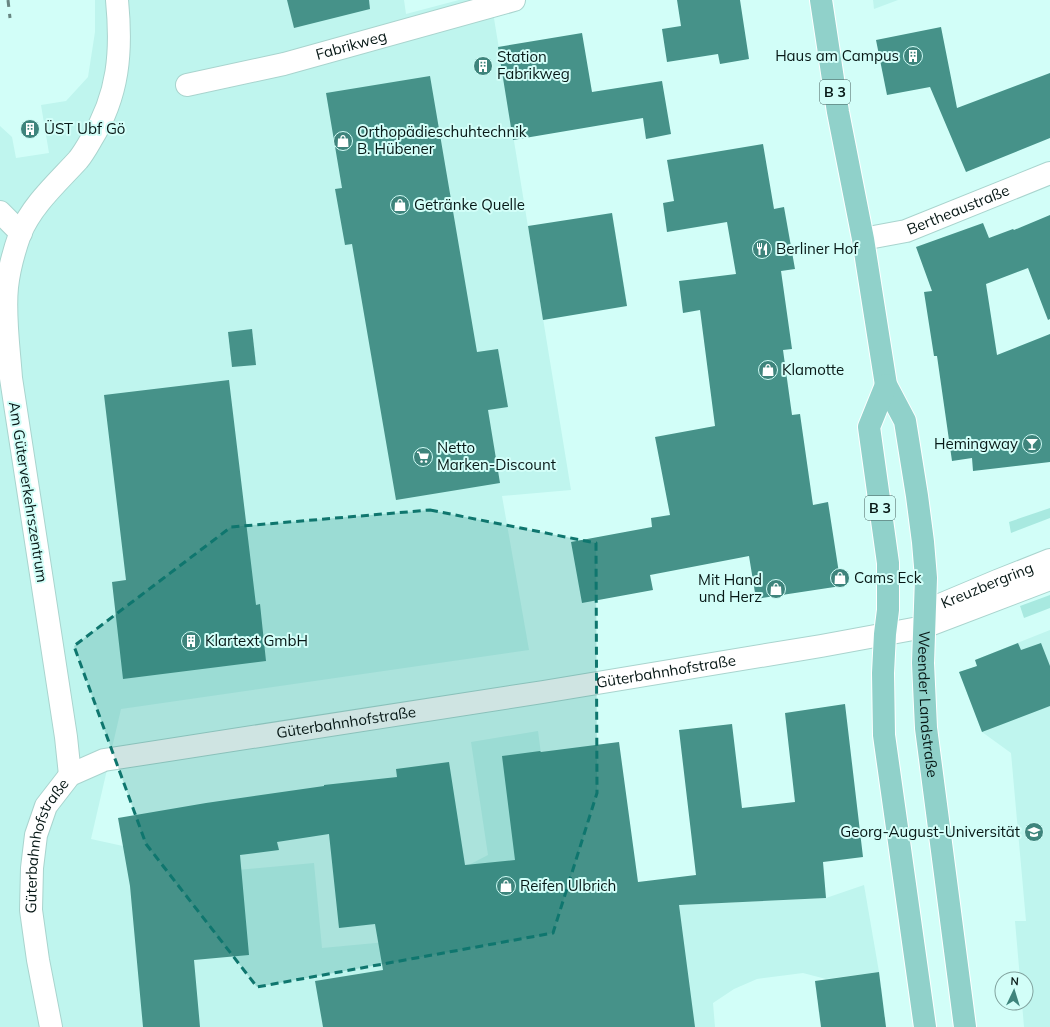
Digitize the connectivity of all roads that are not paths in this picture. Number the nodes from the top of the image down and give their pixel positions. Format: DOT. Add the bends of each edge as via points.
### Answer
graph roads {
  1 [pos="117,0"];
  2 [pos="514,0"];
  3 [pos="821,0"];
  4 [pos="187,86"];
  5 [pos="1050,173"];
  6 [pos="0,212"];
  7 [pos="21,232"];
  8 [pos="863,239"];
  9 [pos="886,385"];
  10 [pos="1050,560"];
  11 [pos="1050,579"];
  12 [pos="924,619"];
  13 [pos="885,634"];
  14 [pos="70,775"];
  15 [pos="51,1027"];
  16 [pos="925,1027"];
  17 [pos="965,1027"];
  1 -- 7 [label="street, Am Güterverkehrszentrum" via="117,67 109,105 79,159 38,204"];
  2 -- 4 [label="street, Fabrikweg" via="284,64"];
  3 -- 8 [label="main road, Weender Landstraße / B 3" via="838,112"];
  5 -- 8 [label="street, Bertheaustraße" via="906,231"];
  6 -- 7 [label="street"];
  7 -- 14 [label="street, Am Güterverkehrszentrum" via="11,261 7,288 11,378"];
  8 -- 9 [label="main road, Weender Landstraße / B 3"];
  9 -- 12 [label="main road, Weender Landstraße / B 3" via="905,421 923,542 926,578"];
  9 -- 13 [label="main road, B 3" via="869,427 888,563"];
  10 -- 12 [label="street, Kreuzbergring" via="997,581"];
  11 -- 12 [label="street, Kreuzbergring"];
  12 -- 13 [label="street, Güterbahnhofstraße"];
  12 -- 17 [label="main road, Weender Landstraße / B 3" via="926,728"];
  13 -- 14 [label="street, Güterbahnhofstraße" via="527,695 104,760"];
  13 -- 16 [label="main road, B 3" via="884,735"];
  14 -- 15 [label="street, Güterbahnhofstraße" via="46,806 36,835 32,868 31,910"];
}
